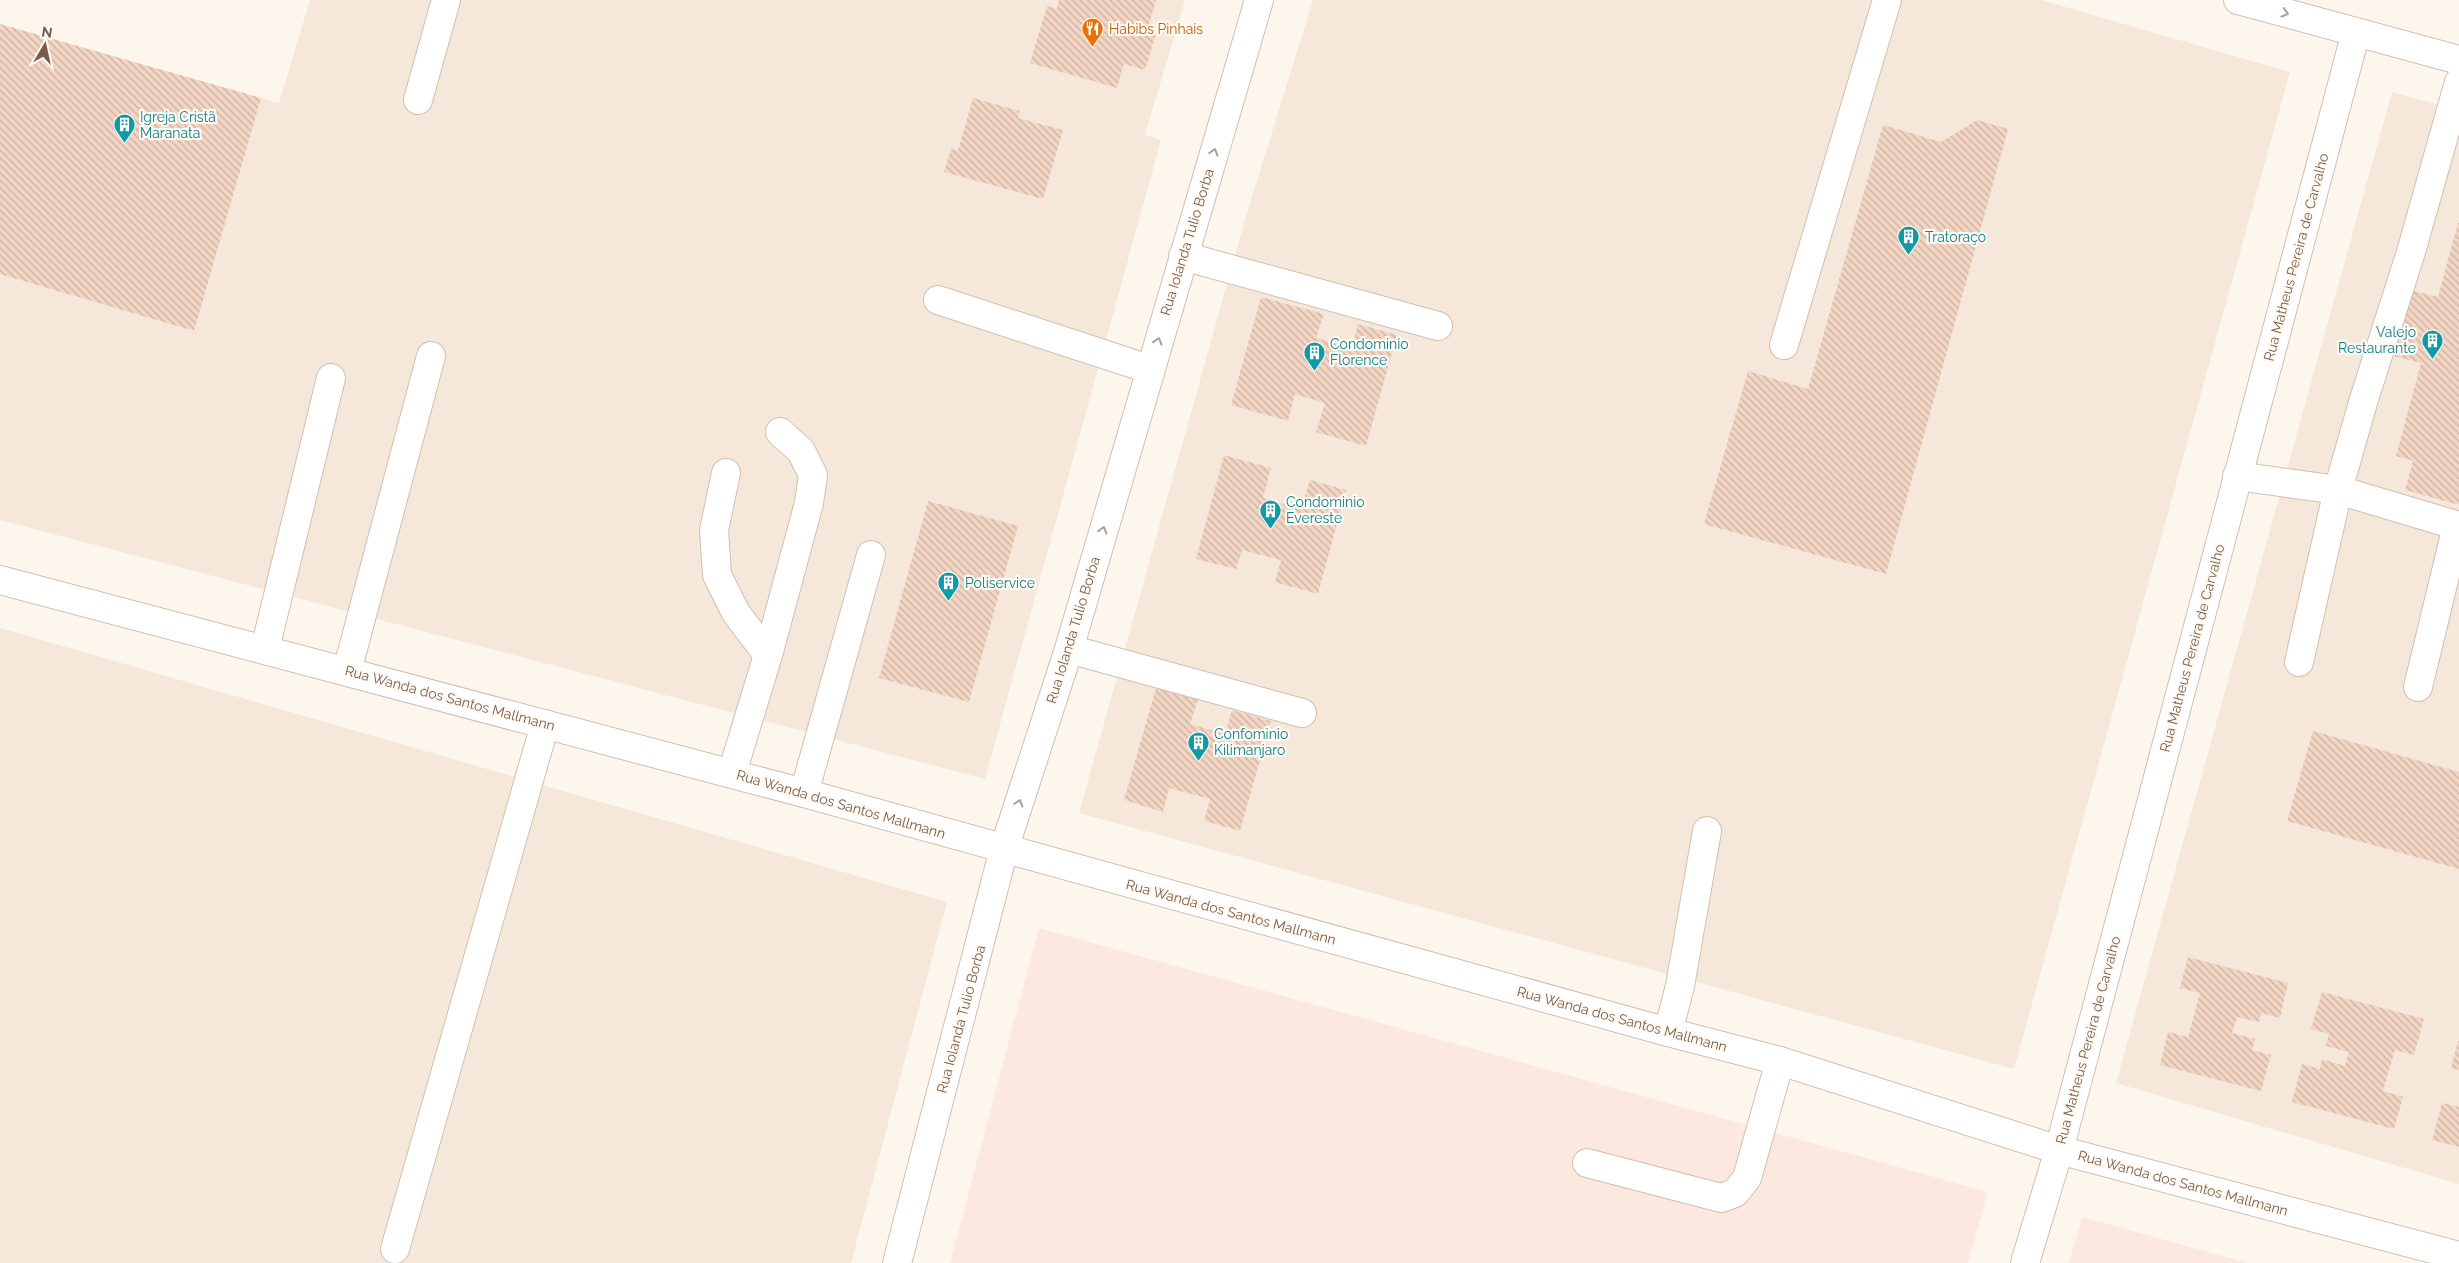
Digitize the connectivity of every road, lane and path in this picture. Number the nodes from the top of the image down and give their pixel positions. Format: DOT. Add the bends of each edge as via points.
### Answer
graph roads {
  1 [pos="446,0"];
  2 [pos="1259,0"];
  3 [pos="1886,0"];
  4 [pos="2238,0"];
  5 [pos="2356,32"];
  6 [pos="2459,60"];
  7 [pos="2459,82"];
  8 [pos="418,100"];
  9 [pos="1184,256"];
  10 [pos="938,300"];
  11 [pos="1438,326"];
  12 [pos="1784,346"];
  13 [pos="431,356"];
  14 [pos="1149,369"];
  15 [pos="331,378"];
  16 [pos="780,432"];
  17 [pos="726,473"];
  18 [pos="2237,476"];
  19 [pos="2338,490"];
  20 [pos="2458,526"];
  21 [pos="871,555"];
  22 [pos="0,580"];
  23 [pos="265,649"];
  24 [pos="1069,649"];
  25 [pos="768,655"];
  26 [pos="2299,662"];
  27 [pos="347,671"];
  28 [pos="2418,687"];
  29 [pos="1302,714"];
  30 [pos="545,724"];
  31 [pos="732,773"];
  32 [pos="804,793"];
  33 [pos="1707,831"];
  34 [pos="1004,849"];
  35 [pos="1668,1032"];
  36 [pos="1780,1061"];
  37 [pos="2059,1150"];
  38 [pos="1587,1163"];
  39 [pos="396,1249"];
  40 [pos="2459,1256"];
  41 [pos="897,1263"];
  42 [pos="2025,1263"];
  1 -- 8 [label="street"];
  9 -- 2 [label="street, Rua Iolanda Tulio Borba, one-way"];
  3 -- 12 [label="street"];
  4 -- 5 [label="street, one-way"];
  5 -- 6 [label="street"];
  5 -- 18 [label="street, Rua Matheus Pereira de Carvalho"];
  7 -- 19 [label="street"];
  9 -- 11 [label="street"];
  14 -- 9 [label="street, Rua Iolanda Tulio Borba, one-way"];
  10 -- 14 [label="street"];
  13 -- 27 [label="street"];
  24 -- 14 [label="street, Rua Iolanda Tulio Borba, one-way"];
  15 -- 23 [label="street"];
  16 -- 25 [label="street" via="802,451 813,475 809,502"];
  17 -- 25 [label="street" via="714,530 717,575 736,612"];
  18 -- 19 [label="street"];
  18 -- 37 [label="street, Rua Matheus Pereira de Carvalho"];
  19 -- 20 [label="street"];
  19 -- 26 [label="street"];
  20 -- 28 [label="street"];
  21 -- 32 [label="street"];
  22 -- 23 [label="street, Rua Wanda dos Santos Mallmann"];
  23 -- 27 [label="street, Rua Wanda dos Santos Mallmann"];
  24 -- 29 [label="street"];
  34 -- 24 [label="street, Rua Iolanda Tulio Borba, one-way"];
  25 -- 31 [label="street"];
  27 -- 30 [label="street, Rua Wanda dos Santos Mallmann"];
  30 -- 31 [label="street, Rua Wanda dos Santos Mallmann"];
  30 -- 39 [label="street"];
  31 -- 32 [label="street, Rua Wanda dos Santos Mallmann"];
  32 -- 34 [label="street, Rua Wanda dos Santos Mallmann"];
  33 -- 35 [label="street" via="1680,986"];
  34 -- 35 [label="street, Rua Wanda dos Santos Mallmann"];
  34 -- 41 [label="street, Rua Iolanda Tulio Borba"];
  35 -- 36 [label="street, Rua Wanda dos Santos Mallmann"];
  36 -- 37 [label="street, Rua Wanda dos Santos Mallmann"];
  36 -- 38 [label="street" via="1747,1178 1735,1193 1721,1198"];
  37 -- 40 [label="street, Rua Wanda dos Santos Mallmann"];
  37 -- 42 [label="street, Rua Matheus Pereira de Carvalho"];
}
